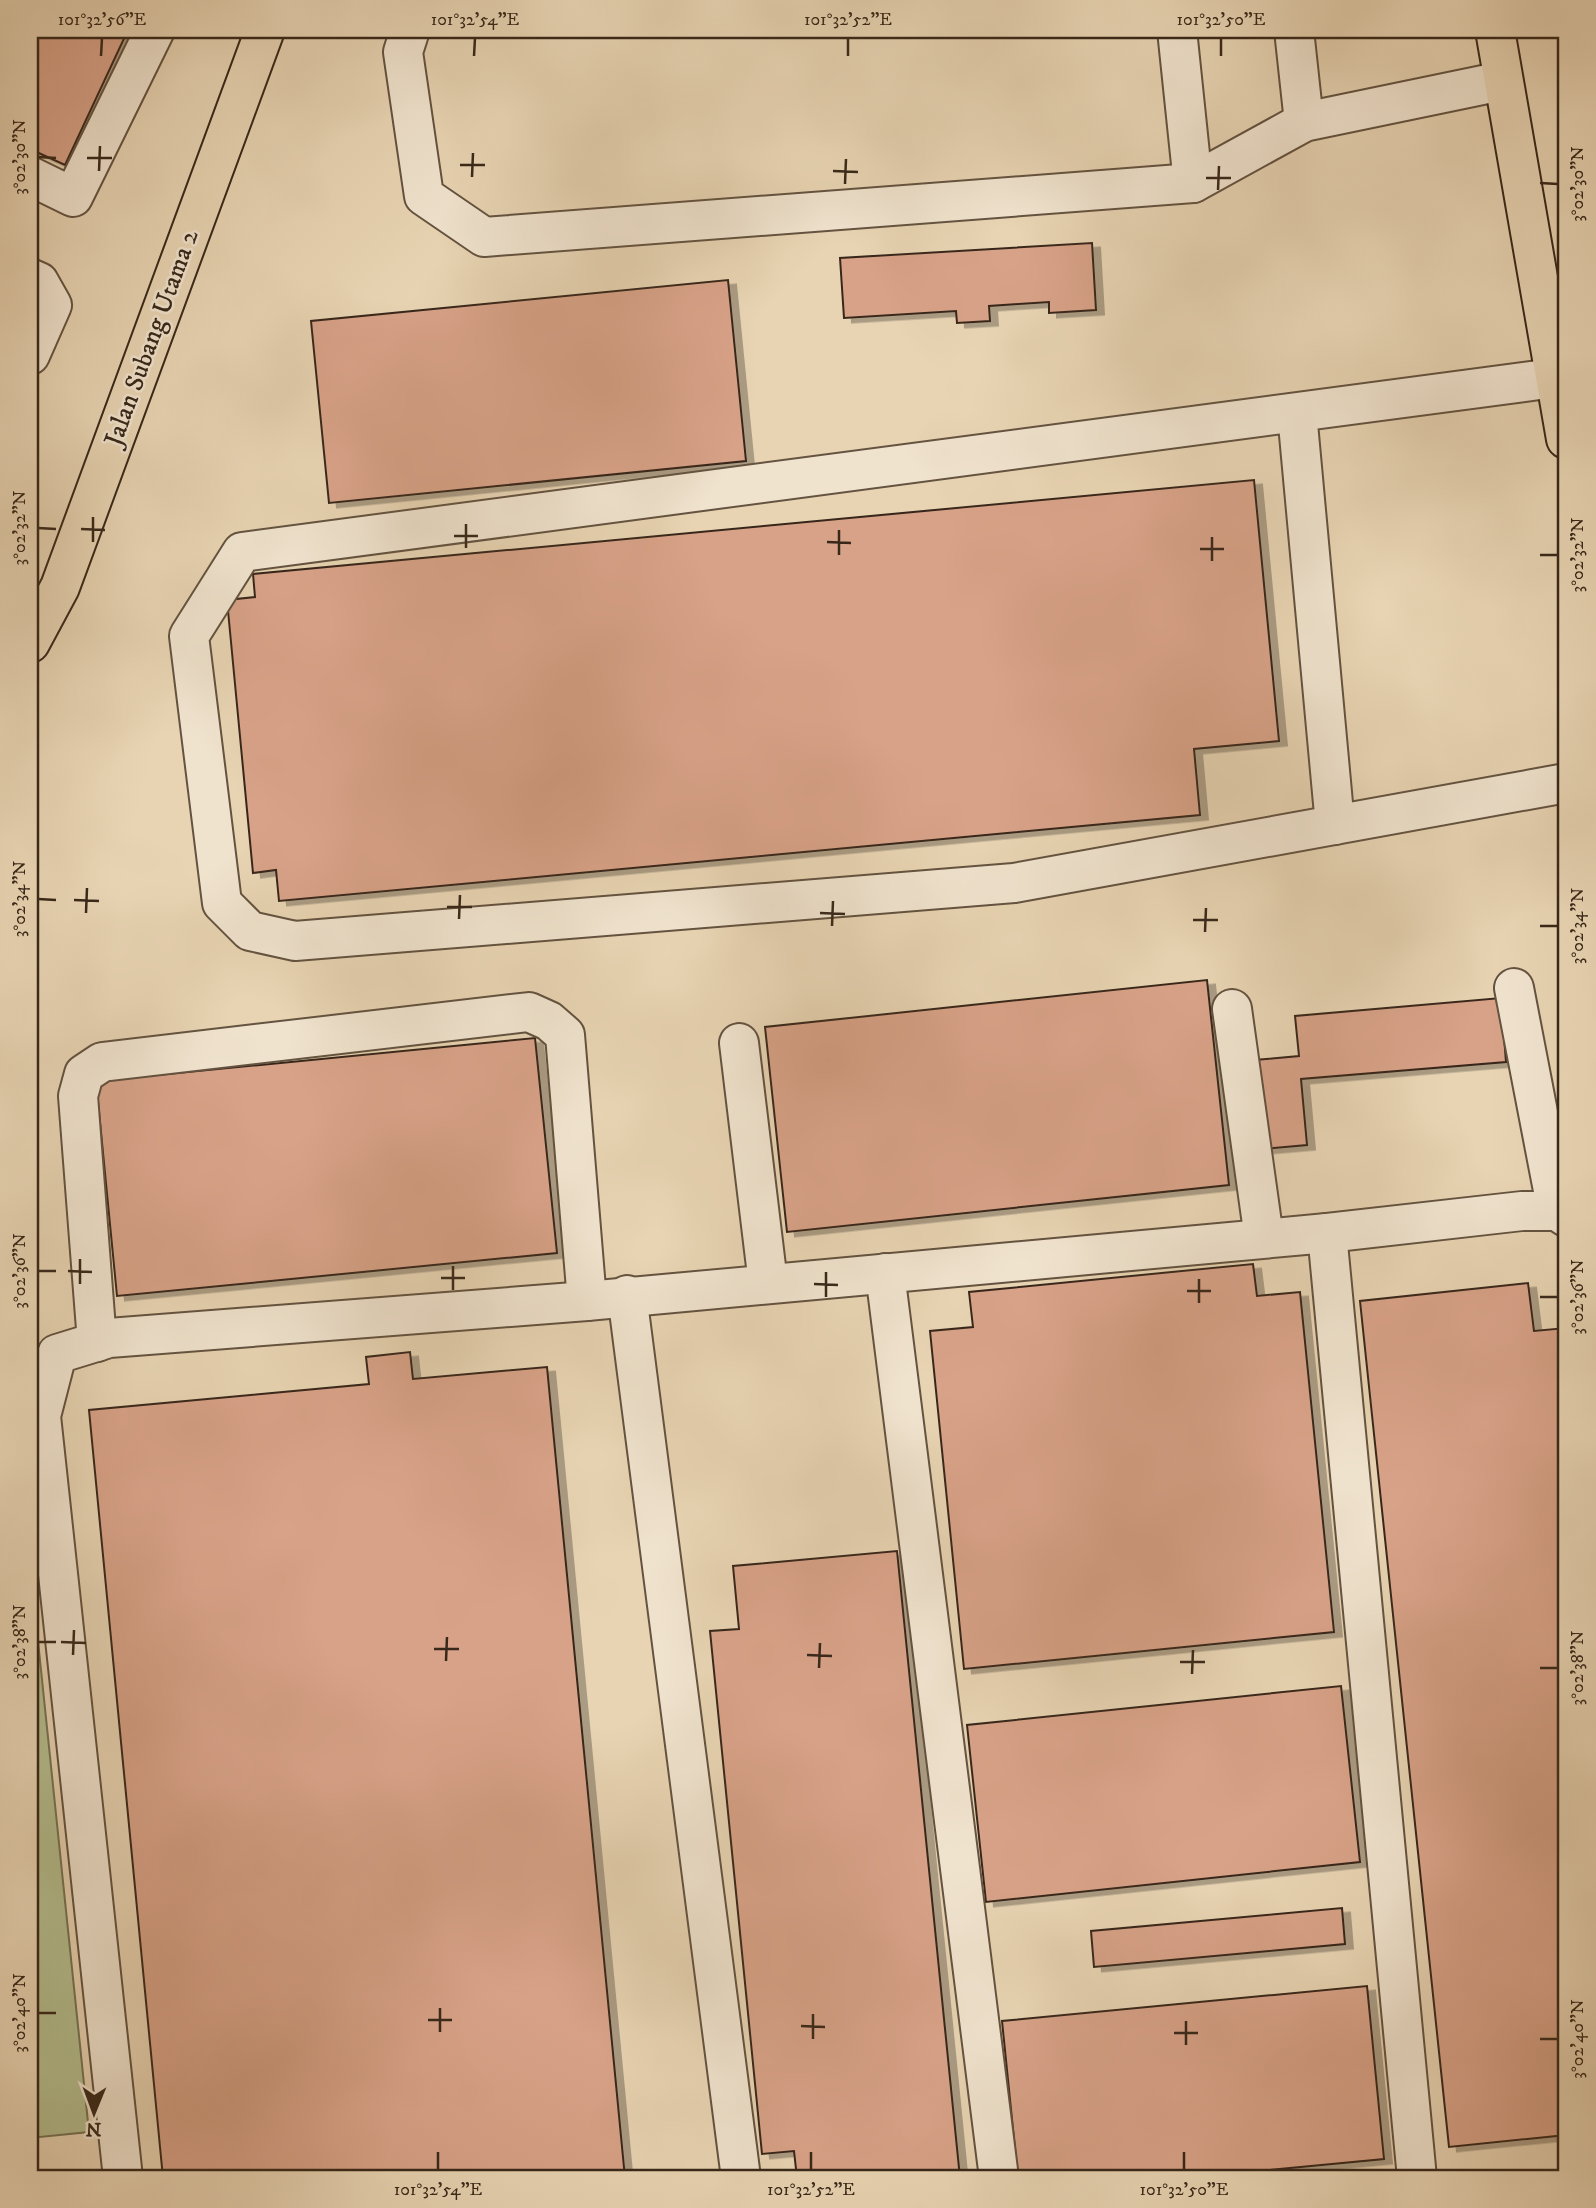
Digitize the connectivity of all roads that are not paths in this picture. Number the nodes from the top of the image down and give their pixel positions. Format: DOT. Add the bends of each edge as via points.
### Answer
graph roads {
  1 [pos="155,30"];
  2 [pos="265,30"];
  3 [pos="410,30"];
  4 [pos="1177,30"];
  5 [pos="1294,30"];
  6 [pos="1495,30"];
  7 [pos="1503,81"];
  8 [pos="1304,122"];
  9 [pos="30,176"];
  10 [pos="1193,183"];
  11 [pos="30,278"];
  12 [pos="30,355"];
  13 [pos="1554,378"];
  14 [pos="1297,412"];
  15 [pos="1566,439"];
  16 [pos="30,643"];
  17 [pos="1566,783"];
  18 [pos="1335,825"];
  19 [pos="1514,988"];
  20 [pos="1232,1009"];
  21 [pos="739,1044"];
  22 [pos="1562,1214"];
  23 [pos="1327,1233"];
  24 [pos="1264,1238"];
  25 [pos="885,1273"];
  26 [pos="768,1283"];
  27 [pos="627,1295"];
  28 [pos="587,1301"];
  29 [pos="97,1342"];
  30 [pos="43,1355"];
  31 [pos="123,2178"];
  32 [pos="741,2178"];
  33 [pos="999,2178"];
  34 [pos="1417,2178"];
  1 -- 9 [label="lane" via="73,197"];
  2 -- 16 [label="main road, Jalan Subang Utama 2" via="61,587"];
  3 -- 10 [label="lane" via="403,52 424,196 484,237"];
  4 -- 10 [label="lane"];
  5 -- 8 [label="lane"];
  6 -- 7 [label="main road"];
  7 -- 8 [label="lane"];
  7 -- 13 [label="main road"];
  8 -- 10 [label="lane"];
  11 -- 12 [label="lane" via="39,282 52,305"];
  13 -- 14 [label="lane"];
  13 -- 15 [label="main road"];
  14 -- 18 [label="lane"];
  14 -- 18 [label="lane" via="242,552 189,636 222,904 250,931 295,941 1014,883"];
  17 -- 18 [label="lane"];
  19 -- 22 [label="lane"];
  20 -- 24 [label="lane"];
  21 -- 26 [label="lane"];
  22 -- 23 [label="lane" via="1522,1211"];
  23 -- 24 [label="lane"];
  23 -- 34 [label="lane"];
  24 -- 25 [label="lane"];
  25 -- 26 [label="lane"];
  25 -- 33 [label="lane"];
  26 -- 27 [label="lane"];
  27 -- 28 [label="lane"];
  27 -- 32 [label="lane"];
  28 -- 29 [label="lane"];
  28 -- 29 [label="lane" via="565,1035 528,1012 102,1062 84,1074 78,1096"];
  29 -- 30 [label="lane"];
  30 -- 31 [label="lane" via="41,1416"];
}
